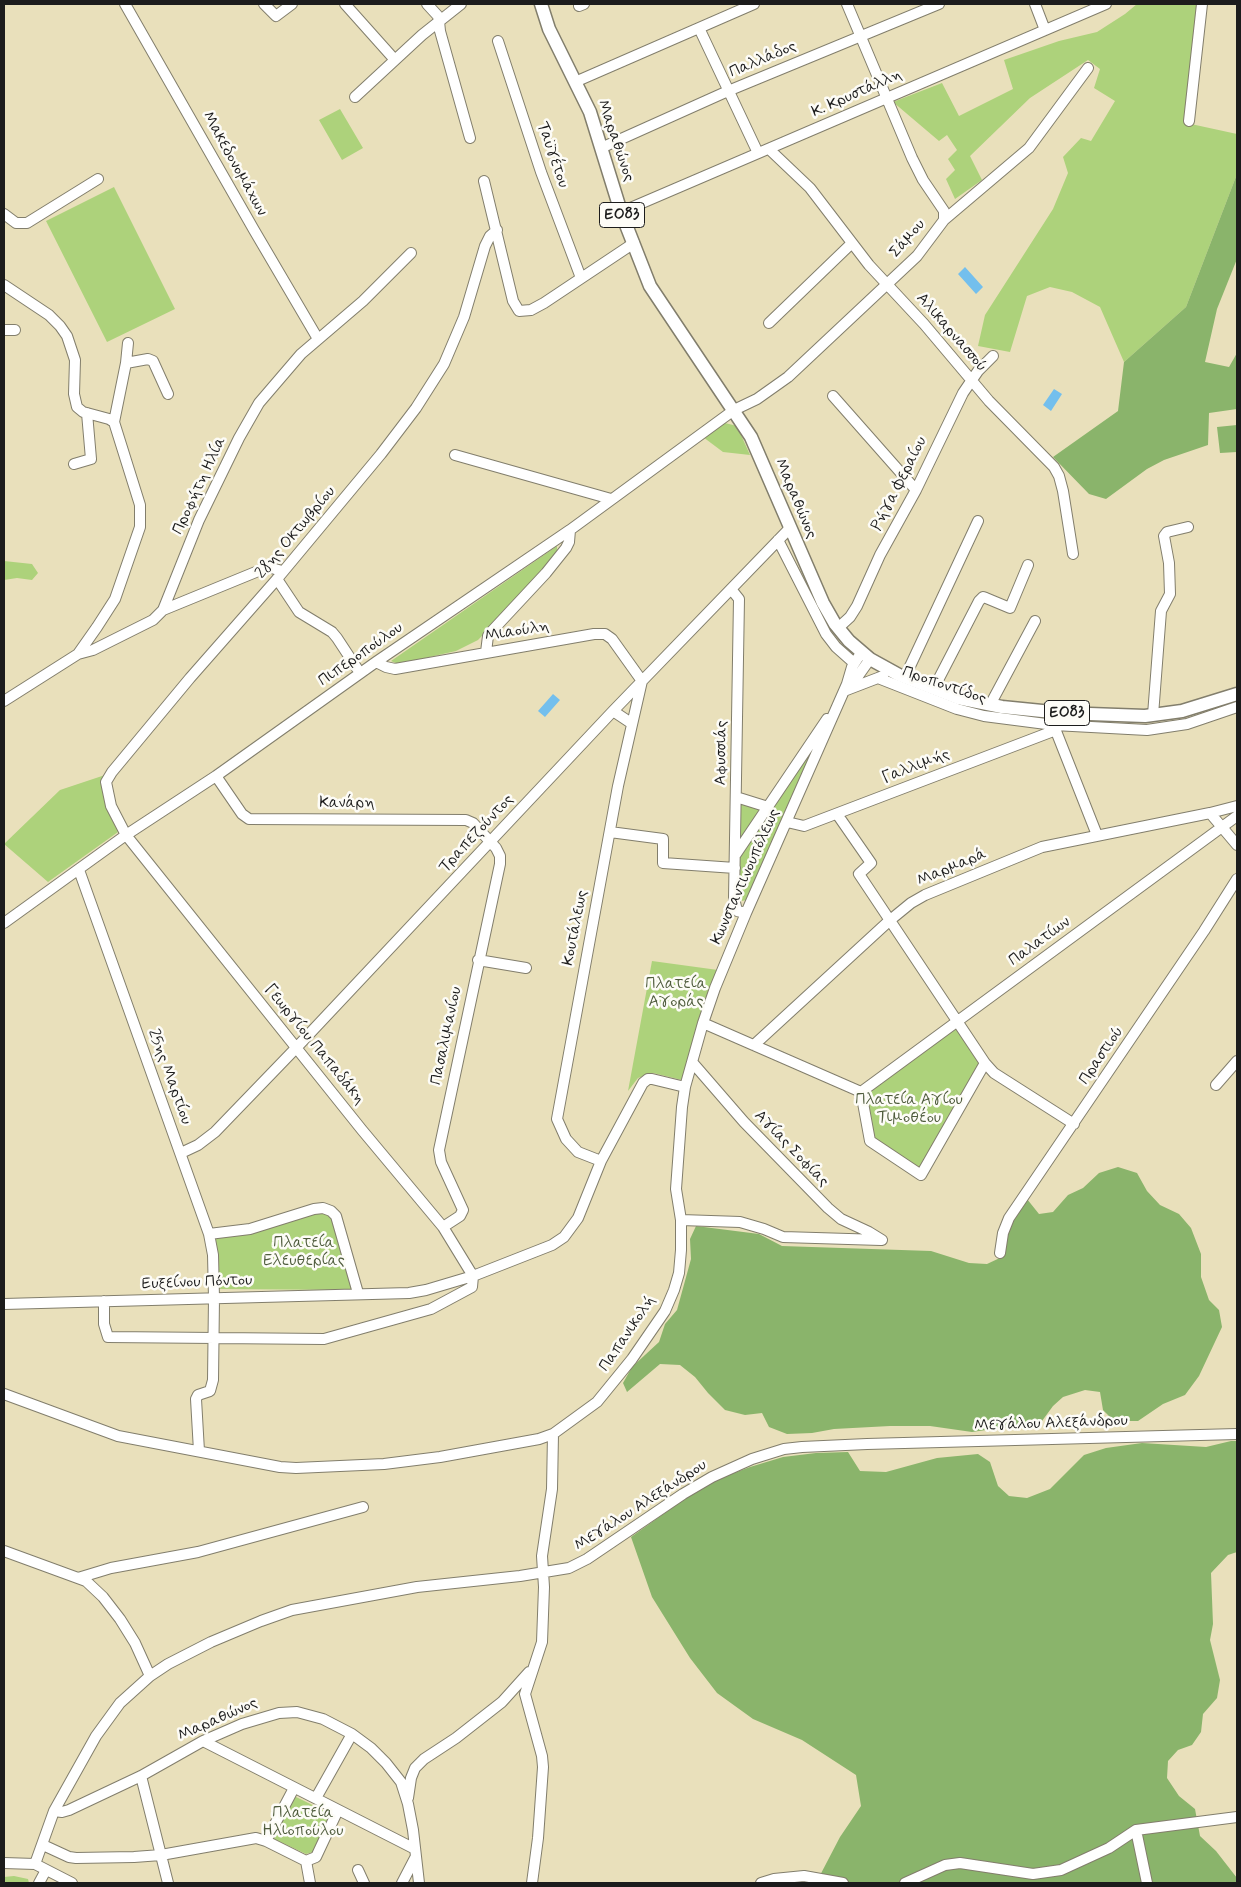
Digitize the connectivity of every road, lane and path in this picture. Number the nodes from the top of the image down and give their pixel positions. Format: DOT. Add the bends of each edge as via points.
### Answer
graph roads {
  1 [pos="126,4"];
  2 [pos="264,4"];
  3 [pos="292,4"];
  4 [pos="345,4"];
  5 [pos="427,4"];
  6 [pos="462,4"];
  7 [pos="541,4"];
  8 [pos="754,4"];
  9 [pos="847,4"];
  10 [pos="939,4"];
  11 [pos="1035,4"];
  12 [pos="1106,4"];
  13 [pos="1202,4"];
  14 [pos="439,21"];
  15 [pos="700,28"];
  16 [pos="1045,30"];
  17 [pos="860,36"];
  18 [pos="498,41"];
  19 [pos="395,60"];
  20 [pos="1088,68"];
  21 [pos="575,82"];
  22 [pos="728,91"];
  23 [pos="355,97"];
  24 [pos="886,98"];
  25 [pos="1189,121"];
  26 [pos="470,138"];
  27 [pos="601,148"];
  28 [pos="769,149"];
  29 [pos="758,153"];
  30 [pos="98,178"];
  31 [pos="484,181"];
  32 [pos="621,212"];
  33 [pos="4,214"];
  34 [pos="944,220"];
  35 [pos="497,230"];
  36 [pos="634,243"];
  37 [pos="852,244"];
  38 [pos="411,253"];
  39 [pos="581,278"];
  40 [pos="4,284"];
  41 [pos="886,284"];
  42 [pos="769,323"];
  43 [pos="4,330"];
  44 [pos="15,330"];
  45 [pos="318,339"];
  46 [pos="128,342"];
  47 [pos="993,356"];
  48 [pos="126,364"];
  49 [pos="972,379"];
  50 [pos="168,394"];
  51 [pos="833,396"];
  52 [pos="734,410"];
  53 [pos="87,414"];
  54 [pos="114,422"];
  55 [pos="455,455"];
  56 [pos="74,464"];
  57 [pos="916,490"];
  58 [pos="611,499"];
  59 [pos="978,521"];
  60 [pos="1188,527"];
  61 [pos="790,528"];
  62 [pos="570,530"];
  63 [pos="778,540"];
  64 [pos="1073,554"];
  65 [pos="1028,565"];
  66 [pos="280,575"];
  67 [pos="731,589"];
  68 [pos="163,610"];
  69 [pos="1035,621"];
  70 [pos="838,628"];
  71 [pos="486,652"];
  72 [pos="78,654"];
  73 [pos="862,658"];
  74 [pos="376,662"];
  75 [pos="360,673"];
  76 [pos="902,676"];
  77 [pos="878,678"];
  78 [pos="642,681"];
  79 [pos="934,688"];
  80 [pos="844,691"];
  81 [pos="1237,694"];
  82 [pos="4,701"];
  83 [pos="990,705"];
  84 [pos="1237,707"];
  85 [pos="614,710"];
  86 [pos="1153,715"];
  87 [pos="631,723"];
  88 [pos="1055,727"];
  89 [pos="216,776"];
  90 [pos="736,797"];
  91 [pos="1237,806"];
  92 [pos="768,807"];
  93 [pos="1210,813"];
  94 [pos="837,814"];
  95 [pos="1237,816"];
  96 [pos="787,822"];
  97 [pos="1222,828"];
  98 [pos="610,832"];
  99 [pos="126,835"];
  100 [pos="1097,835"];
  101 [pos="491,840"];
  102 [pos="1237,845"];
  103 [pos="735,855"];
  104 [pos="735,868"];
  105 [pos="79,870"];
  106 [pos="1237,879"];
  107 [pos="746,913"];
  108 [pos="889,921"];
  109 [pos="4,923"];
  110 [pos="478,960"];
  111 [pos="526,968"];
  112 [pos="956,1022"];
  113 [pos="703,1023"];
  114 [pos="754,1045"];
  115 [pos="297,1047"];
  116 [pos="1237,1061"];
  117 [pos="692,1062"];
  118 [pos="985,1063"];
  119 [pos="1216,1085"];
  120 [pos="685,1087"];
  121 [pos="861,1092"];
  122 [pos="1074,1124"];
  123 [pos="180,1153"];
  124 [pos="601,1161"];
  125 [pos="680,1220"];
  126 [pos="444,1227"];
  127 [pos="209,1234"];
  128 [pos="1000,1252"];
  129 [pos="473,1276"];
  130 [pos="358,1293"];
  131 [pos="214,1298"];
  132 [pos="104,1301"];
  133 [pos="4,1304"];
  134 [pos="214,1339"];
  135 [pos="4,1394"];
  136 [pos="553,1434"];
  137 [pos="1237,1434"];
  138 [pos="199,1451"];
  139 [pos="362,1507"];
  140 [pos="4,1551"];
  141 [pos="542,1573"];
  142 [pos="78,1578"];
  143 [pos="534,1665"];
  144 [pos="150,1676"];
  145 [pos="352,1734"];
  146 [pos="203,1742"];
  147 [pos="141,1776"];
  148 [pos="294,1788"];
  149 [pos="316,1798"];
  150 [pos="408,1804"];
  151 [pos="338,1810"];
  152 [pos="54,1811"];
  153 [pos="1237,1817"];
  154 [pos="1136,1830"];
  155 [pos="266,1841"];
  156 [pos="43,1845"];
  157 [pos="415,1853"];
  158 [pos="161,1855"];
  159 [pos="306,1861"];
  160 [pos="4,1863"];
  161 [pos="35,1864"];
  162 [pos="46,1870"];
  163 [pos="358,1870"];
  164 [pos="39,1883"];
  165 [pos="72,1883"];
  166 [pos="168,1883"];
  167 [pos="310,1883"];
  168 [pos="364,1883"];
  169 [pos="402,1883"];
  170 [pos="419,1883"];
  171 [pos="532,1883"];
  172 [pos="762,1883"];
  173 [pos="843,1883"];
  174 [pos="905,1883"];
  175 [pos="1147,1883"];
  1 -- 45 [label="street, Μακεδονομάχων"];
  2 -- 3 [label="street" via="276,16"];
  4 -- 19 [label="street"];
  5 -- 14 [label="street"];
  6 -- 14 [label="street"];
  7 -- 21 [label="main road, Μαραθώνος / ΕΟ83" via="549,29"];
  8 -- 15 [label="street"];
  9 -- 17 [label="street"];
  10 -- 17 [label="street, Παλλάδος"];
  11 -- 16 [label="street"];
  12 -- 16 [label="street, Κ. Κρυστάλλη"];
  13 -- 25 [label="street"];
  14 -- 19 [label="street"];
  14 -- 26 [label="street"];
  15 -- 21 [label="street"];
  15 -- 22 [label="street"];
  16 -- 24 [label="street, Κ. Κρυστάλλη"];
  17 -- 22 [label="street, Παλλάδος"];
  17 -- 24 [label="street"];
  18 -- 39 [label="street, Ταϋγέτου" via="541,172"];
  19 -- 23 [label="street"];
  20 -- 34 [label="street, Σάμου" via="1029,148"];
  21 -- 27 [label="main road, Μαραθώνος / ΕΟ83" via="590,112"];
  22 -- 27 [label="street, Παλλάδος"];
  22 -- 29 [label="street"];
  24 -- 28 [label="street, Κ. Κρυστάλλη"];
  24 -- 34 [label="street" via="923,180 943,209"];
  27 -- 32 [label="main road, Μαραθώνος / ΕΟ83"];
  28 -- 29 [label="street, Κ. Κρυστάλλη"];
  28 -- 37 [label="street, Αλικαρνασσού" via="810,188"];
  29 -- 32 [label="street, Κ. Κρυστάλλη"];
  30 -- 33 [label="street" via="27,223 16,223"];
  31 -- 35 [label="street"];
  32 -- 36 [label="main road, Μαραθώνος / ΕΟ83"];
  34 -- 41 [label="street, Σάμου" via="917,256"];
  35 -- 39 [label="street" via="519,311 531,310"];
  35 -- 66 [label="street, 28ης Οκτωβρίου" via="485,246 464,317 444,364 381,454"];
  36 -- 39 [label="street"];
  36 -- 52 [label="main road, Μαραθώνος / ΕΟ83" via="650,286"];
  37 -- 41 [label="street, Αλικαρνασσού"];
  37 -- 42 [label="street"];
  38 -- 45 [label="street, Προφήτη Ηλία" via="363,301"];
  40 -- 53 [label="street" via="43,311 64,331 72,345 75,360 77,407"];
  41 -- 49 [label="street, Αλικαρνασσού"];
  41 -- 52 [label="street, Σάμου" via="788,377 757,399"];
  43 -- 44 [label="street"];
  45 -- 68 [label="street, Προφήτη Ηλία" via="269,390 247,423 199,520"];
  46 -- 48 [label="street"];
  47 -- 49 [label="street, Ρήγα Φεραίου"];
  48 -- 50 [label="street" via="148,358 153,361"];
  48 -- 54 [label="street"];
  49 -- 57 [label="street, Ρήγα Φεραίου"];
  49 -- 64 [label="street, Αλικαρνασσού" via="989,401 1057,470 1064,491"];
  51 -- 57 [label="street"];
  52 -- 58 [label="street, Πιπεροπούλου"];
  52 -- 61 [label="main road, Μαραθώνος / ΕΟ83" via="751,437"];
  53 -- 54 [label="street"];
  53 -- 56 [label="street" via="91,459"];
  54 -- 72 [label="street" via="140,505 140,527 115,599"];
  55 -- 58 [label="street"];
  57 -- 70 [label="street, Ρήγα Φεραίου" via="880,555 857,606"];
  58 -- 62 [label="street, Πιπεροπούλου"];
  59 -- 76 [label="street"];
  60 -- 86 [label="street" via="1167,532 1164,536 1170,563 1170,594 1161,612"];
  61 -- 63 [label="street, Τραπεζούντος"];
  61 -- 70 [label="main road, Μαραθώνος / ΕΟ83"];
  62 -- 71 [label="street" via="566,548 488,636"];
  62 -- 74 [label="street, Πιπεροπούλου"];
  63 -- 67 [label="street, Τραπεζούντος"];
  63 -- 73 [label="street" via="826,634 836,647"];
  65 -- 79 [label="street" via="1010,608 984,597 979,601"];
  66 -- 68 [label="street" via="268,567"];
  66 -- 75 [label="street" via="299,612 332,632"];
  66 -- 99 [label="street, 28ης Οκτωβρίου" via="106,782 111,806"];
  67 -- 78 [label="street, Τραπεζούντος"];
  67 -- 90 [label="street, Αφυσσιάς" via="739,599"];
  68 -- 72 [label="street" via="153,620 93,650"];
  69 -- 83 [label="street"];
  70 -- 73 [label="main road, Μαραθώνος / ΕΟ83"];
  71 -- 74 [label="street, Μιαούλη" via="395,669"];
  71 -- 78 [label="street, Μιαούλη" via="606,634"];
  72 -- 82 [label="street"];
  73 -- 76 [label="main road, Μαραθώνος / ΕΟ83"];
  73 -- 80 [label="street, Κωνσταντινουπόλεως"];
  73 -- 80 [label="street, Κωνσταντινουπόλεως" via="858,676"];
  74 -- 75 [label="street, Πιπεροπούλου"];
  75 -- 89 [label="street, Πιπεροπούλου"];
  76 -- 77 [label="street"];
  76 -- 79 [label="main road, Μαραθώνος / ΕΟ83"];
  77 -- 80 [label="street"];
  77 -- 88 [label="street, Προποντίδος" via="984,716"];
  78 -- 85 [label="street, Τραπεζούντος"];
  78 -- 87 [label="street, Κουτάλεως"];
  79 -- 83 [label="main road, Μαραθώνος / ΕΟ83" via="958,698"];
  80 -- 92 [label="street"];
  80 -- 96 [label="street, Κωνσταντινουπόλεως"];
  81 -- 86 [label="main road, Μαραθώνος / ΕΟ83" via="1190,709"];
  83 -- 86 [label="main road, Μαραθώνος / ΕΟ83" via="1062,713"];
  84 -- 88 [label="street, Προποντίδος" via="1186,724 1147,730"];
  85 -- 87 [label="street"];
  85 -- 101 [label="street, Τραπεζούντος"];
  87 -- 98 [label="street, Κουτάλεως"];
  88 -- 94 [label="street, Γαλλιμής"];
  88 -- 100 [label="street"];
  89 -- 99 [label="street, Πιπεροπούλου"];
  89 -- 101 [label="street, Κανάρη" via="242,814 249,819 466,820 473,822"];
  90 -- 92 [label="street"];
  90 -- 103 [label="street, Αφυσσιάς"];
  91 -- 93 [label="street, Μαρμαρά"];
  92 -- 103 [label="street"];
  93 -- 97 [label="street"];
  93 -- 100 [label="street, Μαρμαρά"];
  94 -- 96 [label="street, Γαλλιμής" via="804,826"];
  94 -- 108 [label="street" via="871,863 859,874"];
  95 -- 97 [label="street, Παλατίων"];
  96 -- 107 [label="street, Κωνσταντινουπόλεως"];
  97 -- 102 [label="street"];
  97 -- 112 [label="street, Παλατίων"];
  98 -- 104 [label="street" via="663,840 663,863"];
  98 -- 124 [label="street, Κουτάλεως" via="557,1119 566,1139 578,1152"];
  99 -- 105 [label="street, Πιπεροπούλου"];
  99 -- 115 [label="street, Γεωργίου Παπαδάκη"];
  100 -- 108 [label="street, Μαρμαρά" via="1042,847 925,895"];
  101 -- 110 [label="street, Πασαλιμανίου" via="500,856 500,864"];
  101 -- 115 [label="street, Τραπεζούντος"];
  103 -- 104 [label="street, Αφυσσιάς"];
  104 -- 107 [label="street, Αφυσσιάς" via="734,898 737,910"];
  105 -- 109 [label="street, Πιπεροπούλου"];
  105 -- 123 [label="street, 25ης Μαρτίου"];
  106 -- 122 [label="street, Πραστιού"];
  107 -- 113 [label="street, Κωνσταντινουπόλεως"];
  108 -- 112 [label="street"];
  108 -- 114 [label="street, Μαρμαρά"];
  110 -- 111 [label="street"];
  110 -- 126 [label="street, Πασαλιμανίου" via="439,1150 441,1162 463,1210"];
  112 -- 118 [label="street"];
  112 -- 121 [label="street, Παλατίων"];
  113 -- 114 [label="street"];
  113 -- 117 [label="street, Κωνσταντινουπόλεως"];
  114 -- 121 [label="street"];
  115 -- 123 [label="street, Τραπεζούντος" via="215,1132"];
  115 -- 126 [label="street, Γεωργίου Παπαδάκη"];
  116 -- 119 [label="street"];
  117 -- 120 [label="street, Κωνσταντινουπόλεως"];
  117 -- 125 [label="street, Αγίας Σοφίας" via="744,1122 828,1208 841,1219 882,1240 783,1237 740,1222"];
  118 -- 121 [label="street" via="921,1175 870,1141"];
  118 -- 122 [label="street"];
  120 -- 124 [label="street, Ευξείνου Πόντου" via="648,1079 643,1083"];
  120 -- 125 [label="street, Παπανικολή" via="676,1189"];
  122 -- 128 [label="street, Πραστιού" via="1007,1222"];
  123 -- 127 [label="street, 25ης Μαρτίου"];
  124 -- 129 [label="street, Ευξείνου Πόντου" via="578,1218 564,1237 552,1245"];
  125 -- 136 [label="street, Παπανικολή" via="679,1273 665,1311 597,1402"];
  126 -- 129 [label="street, Γεωργίου Παπαδάκη"];
  127 -- 130 [label="street" via="250,1229 323,1208 331,1210 336,1216"];
  127 -- 131 [label="street, 25ης Μαρτίου"];
  129 -- 130 [label="street, Ευξείνου Πόντου" via="409,1293"];
  129 -- 134 [label="street" via="472,1288 431,1309 324,1339"];
  130 -- 131 [label="street, Ευξείνου Πόντου"];
  131 -- 132 [label="street, Ευξείνου Πόντου"];
  131 -- 134 [label="street, 25ης Μαρτίου"];
  132 -- 133 [label="street, Ευξείνου Πόντου"];
  132 -- 134 [label="street" via="104,1324 108,1337"];
  134 -- 138 [label="street, 25ης Μαρτίου" via="213,1385 210,1391 197,1397 196,1402"];
  135 -- 138 [label="street" via="118,1436"];
  136 -- 138 [label="street" via="440,1457 353,1466 288,1468"];
  136 -- 141 [label="street" via="552,1489"];
  137 -- 141 [label="street, Μεγάλου Αλεξάνδρου" via="784,1449 723,1471 587,1559 569,1568"];
  139 -- 142 [label="street" via="198,1552 111,1568"];
  140 -- 142 [label="street"];
  141 -- 143 [label="street" via="542,1642"];
  141 -- 144 [label="street, Μεγάλου Αλεξάνδρου" via="417,1587 292,1610 211,1642"];
  142 -- 144 [label="street" via="103,1597 120,1618"];
  143 -- 150 [label="street" via="502,1702 415,1768"];
  143 -- 171 [label="street" via="525,1694 543,1767"];
  144 -- 152 [label="street, Μεγάλου Αλεξάνδρου" via="107,1719"];
  145 -- 146 [label="street, Μαραθώνος" via="323,1719 297,1712 279,1713 242,1724"];
  145 -- 149 [label="street"];
  145 -- 150 [label="street, Μαραθώνος" via="386,1762 401,1782"];
  146 -- 147 [label="street, Μαραθώνος"];
  146 -- 148 [label="street"];
  147 -- 152 [label="street, Μαραθώνος" via="69,1810"];
  147 -- 158 [label="street"];
  148 -- 149 [label="street"];
  148 -- 155 [label="street"];
  149 -- 151 [label="street"];
  150 -- 157 [label="street, Μαραθώνος"];
  151 -- 157 [label="street"];
  151 -- 159 [label="street" via="316,1857"];
  152 -- 156 [label="street, Μεγάλου Αλεξάνδρου"];
  153 -- 154 [label="street"];
  154 -- 174 [label="street" via="1109,1848 1061,1870 1033,1874 960,1863 945,1865"];
  154 -- 175 [label="street"];
  155 -- 158 [label="street" via="256,1838"];
  155 -- 159 [label="street"];
  156 -- 158 [label="street" via="76,1858"];
  156 -- 161 [label="street, Μεγάλου Αλεξάνδρου"];
  157 -- 169 [label="street"];
  157 -- 170 [label="street, Μαραθώνος"];
  158 -- 166 [label="street"];
  159 -- 167 [label="street"];
  160 -- 161 [label="street"];
  161 -- 162 [label="street"];
  162 -- 164 [label="street"];
  162 -- 165 [label="street"];
  163 -- 168 [label="street"];
  172 -- 173 [label="street" via="804,1876"];
}
